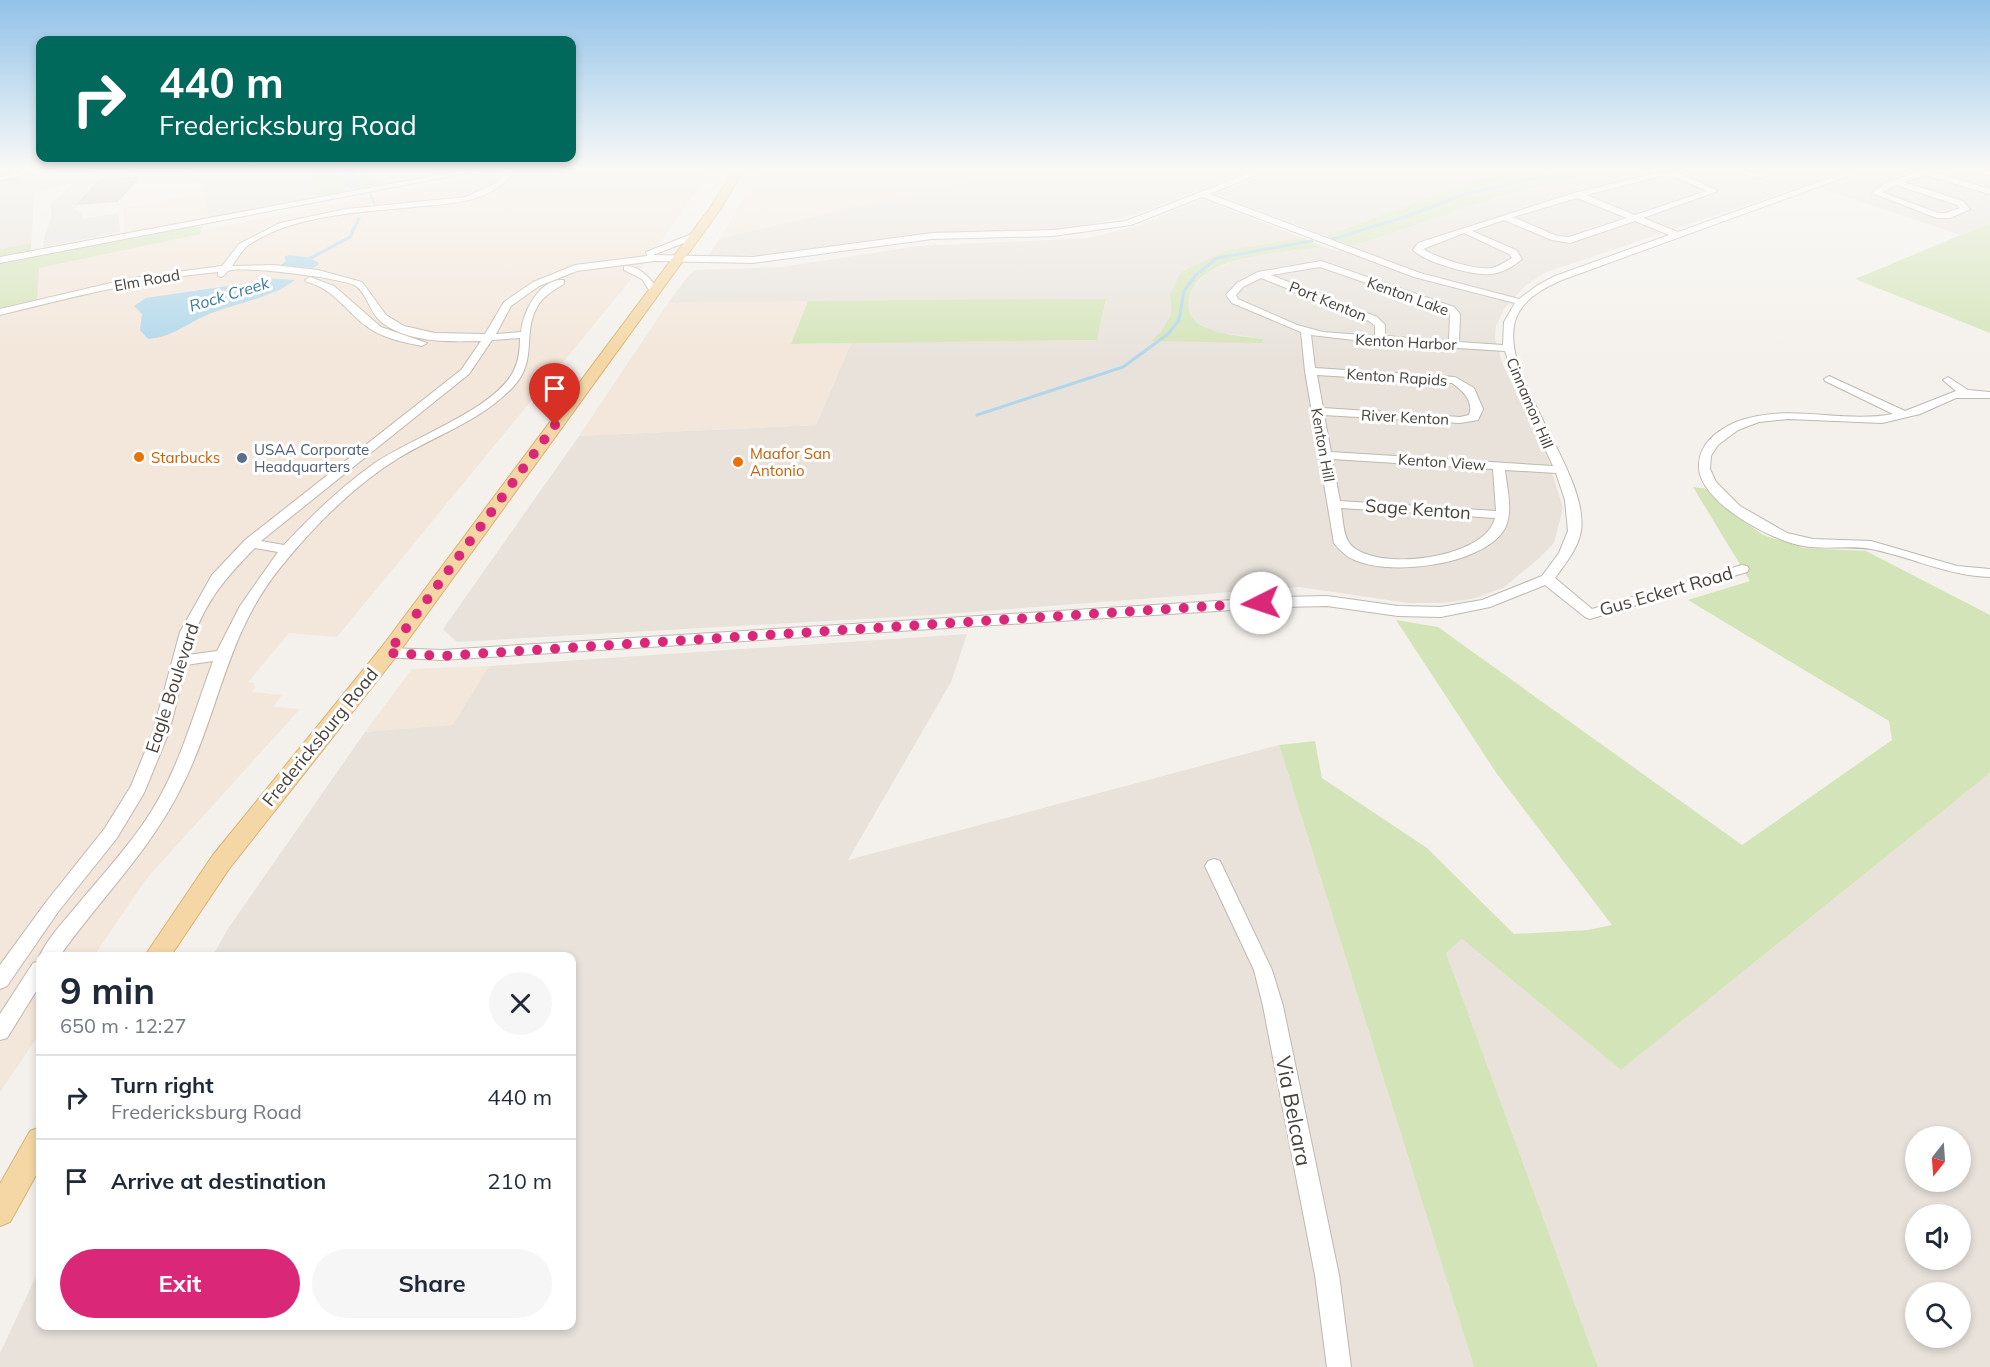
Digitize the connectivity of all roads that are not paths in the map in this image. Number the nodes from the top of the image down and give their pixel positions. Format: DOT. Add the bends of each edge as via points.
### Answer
graph roads {
  1 [pos="150,232"];
  2 [pos="268,232"];
  3 [pos="697,232"];
  4 [pos="1087,232"];
  5 [pos="1302,232"];
  6 [pos="1459,232"];
  7 [pos="1468,232"];
  8 [pos="1543,232"];
  9 [pos="1598,232"];
  10 [pos="1670,232"];
  11 [pos="1687,232"];
  12 [pos="1678,235"];
  13 [pos="694,236"];
  14 [pos="0,260"];
  15 [pos="675,262"];
  16 [pos="627,264"];
  17 [pos="226,268"];
  18 [pos="1261,274"];
  19 [pos="218,277"];
  20 [pos="654,291"];
  21 [pos="1521,302"];
  22 [pos="0,312"];
  23 [pos="0,320"];
  24 [pos="1306,332"];
  25 [pos="525,338"];
  26 [pos="1380,340"];
  27 [pos="486,341"];
  28 [pos="1454,344"];
  29 [pos="1507,348"];
  30 [pos="1310,372"];
  31 [pos="1828,380"];
  32 [pos="1948,380"];
  33 [pos="1965,393"];
  34 [pos="1990,395"];
  35 [pos="1474,400"];
  36 [pos="1317,411"];
  37 [pos="1904,415"];
  38 [pos="384,434"];
  39 [pos="414,444"];
  40 [pos="1325,455"];
  41 [pos="1499,466"];
  42 [pos="1559,470"];
  43 [pos="1334,504"];
  44 [pos="1501,514"];
  45 [pos="250,543"];
  46 [pos="288,550"];
  47 [pos="1742,569"];
  48 [pos="1990,573"];
  49 [pos="1547,579"];
  50 [pos="388,653"];
  51 [pos="222,655"];
  52 [pos="179,661"];
  53 [pos="1214,866"];
  54 [pos="52,952"];
  55 [pos="159,952"];
  56 [pos="36,975"];
  57 [pos="0,980"];
  58 [pos="0,1031"];
  59 [pos="36,1148"];
  60 [pos="0,1212"];
  61 [pos="1339,1367"];
  1 -- 14 [label="street"];
  2 -- 17 [label="street" via="242,246"];
  3 -- 13 [label="main road, Fredericksburg Road"];
  4 -- 15 [label="street, Eagle Boulevard" via="1042,239 908,244 733,267"];
  5 -- 21 [label="street" via="1417,275"];
  6 -- 7 [label="street" via="1421,245 1419,250 1480,270 1494,270 1516,259 1516,254"];
  8 -- 9 [label="street" via="1565,240"];
  10 -- 12 [label="street"];
  11 -- 12 [label="street, Cinnamon Hill"];
  12 -- 21 [label="street, Cinnamon Hill" via="1552,280"];
  13 -- 15 [label="main road, Fredericksburg Road"];
  13 -- 16 [label="street"];
  15 -- 16 [label="street, Eagle Boulevard"];
  15 -- 20 [label="main road, Fredericksburg Road"];
  16 -- 20 [label="street" via="645,277"];
  16 -- 25 [label="street, Eagle Boulevard" via="549,287 531,304"];
  16 -- 27 [label="street, Eagle Boulevard" via="575,268 536,284 507,304"];
  17 -- 19 [label="street"];
  17 -- 22 [label="street, Elm Road" via="138,281"];
  17 -- 27 [label="street, Elm Road" via="275,268 342,277 359,284 388,322 432,336"];
  18 -- 24 [label="street, Kenton Harbor" via="1240,285 1232,299"];
  18 -- 26 [label="street, Port Kenton" via="1377,321"];
  18 -- 28 [label="street, Kenton Lake" via="1321,264 1445,306 1455,312"];
  19 -- 23 [label="street, Elm Road" via="80,300"];
  19 -- 27 [label="street, Elm Road" via="262,275 320,281 333,287 377,330 401,339 432,345"];
  20 -- 50 [label="main road, Fredericksburg Road"];
  21 -- 29 [label="street, Cinnamon Hill" via="1509,322"];
  24 -- 26 [label="street, Kenton Harbor"];
  24 -- 30 [label="street, Kenton Hill"];
  25 -- 27 [label="street, Elm Road"];
  25 -- 39 [label="street, Eagle Boulevard" via="518,376 498,396 449,429"];
  26 -- 28 [label="street, Kenton Harbor"];
  27 -- 38 [label="street, Eagle Boulevard" via="465,372"];
  28 -- 29 [label="street, Kenton Harbor"];
  29 -- 42 [label="street, Cinnamon Hill"];
  30 -- 35 [label="street, Kenton Rapids" via="1455,380 1470,390"];
  30 -- 36 [label="street, Kenton Hill"];
  31 -- 37 [label="street"];
  32 -- 33 [label="street"];
  33 -- 34 [label="street"];
  33 -- 37 [label="street"];
  35 -- 36 [label="street, River Kenton" via="1477,414 1469,419"];
  36 -- 40 [label="street, Kenton Hill"];
  37 -- 48 [label="street" via="1873,420 1788,415 1757,419 1719,435 1707,447 1704,464 1715,489 1724,498 1753,522 1784,537 1807,542 1871,544 1948,570"];
  38 -- 39 [label="street"];
  38 -- 45 [label="street, Eagle Boulevard"];
  39 -- 46 [label="street, Eagle Boulevard" via="366,476"];
  40 -- 41 [label="street, Kenton View"];
  40 -- 43 [label="street, Kenton Hill"];
  41 -- 42 [label="street, Kenton View"];
  41 -- 44 [label="street"];
  42 -- 49 [label="street, Cinnamon Hill" via="1573,507 1574,535 1562,561"];
  43 -- 44 [label="street, Sage Kenton"];
  43 -- 44 [label="street, Kenton Hill" via="1341,543 1352,555 1378,561 1421,562 1462,555 1488,540 1498,529"];
  45 -- 46 [label="street"];
  45 -- 52 [label="street, Eagle Boulevard" via="217,578 187,632"];
  46 -- 51 [label="street, Eagle Boulevard" via="244,609"];
  47 -- 49 [label="street, Gus Eckert Road" via="1590,614"];
  49 -- 50 [label="street" via="1485,604 1441,612 1398,611 1327,601 1281,602 442,656"];
  50 -- 55 [label="main road, Fredericksburg Road" via="221,862"];
  51 -- 52 [label="street"];
  51 -- 54 [label="street, Eagle Boulevard" via="202,720 161,810 118,872"];
  52 -- 57 [label="street, Eagle Boulevard" via="161,732 138,788 111,833"];
  53 -- 61 [label="street, Via Belcara" via="1263,970 1273,1006 1327,1275"];
  56 -- 58 [label="street"];
  59 -- 60 [label="main road"];
}
